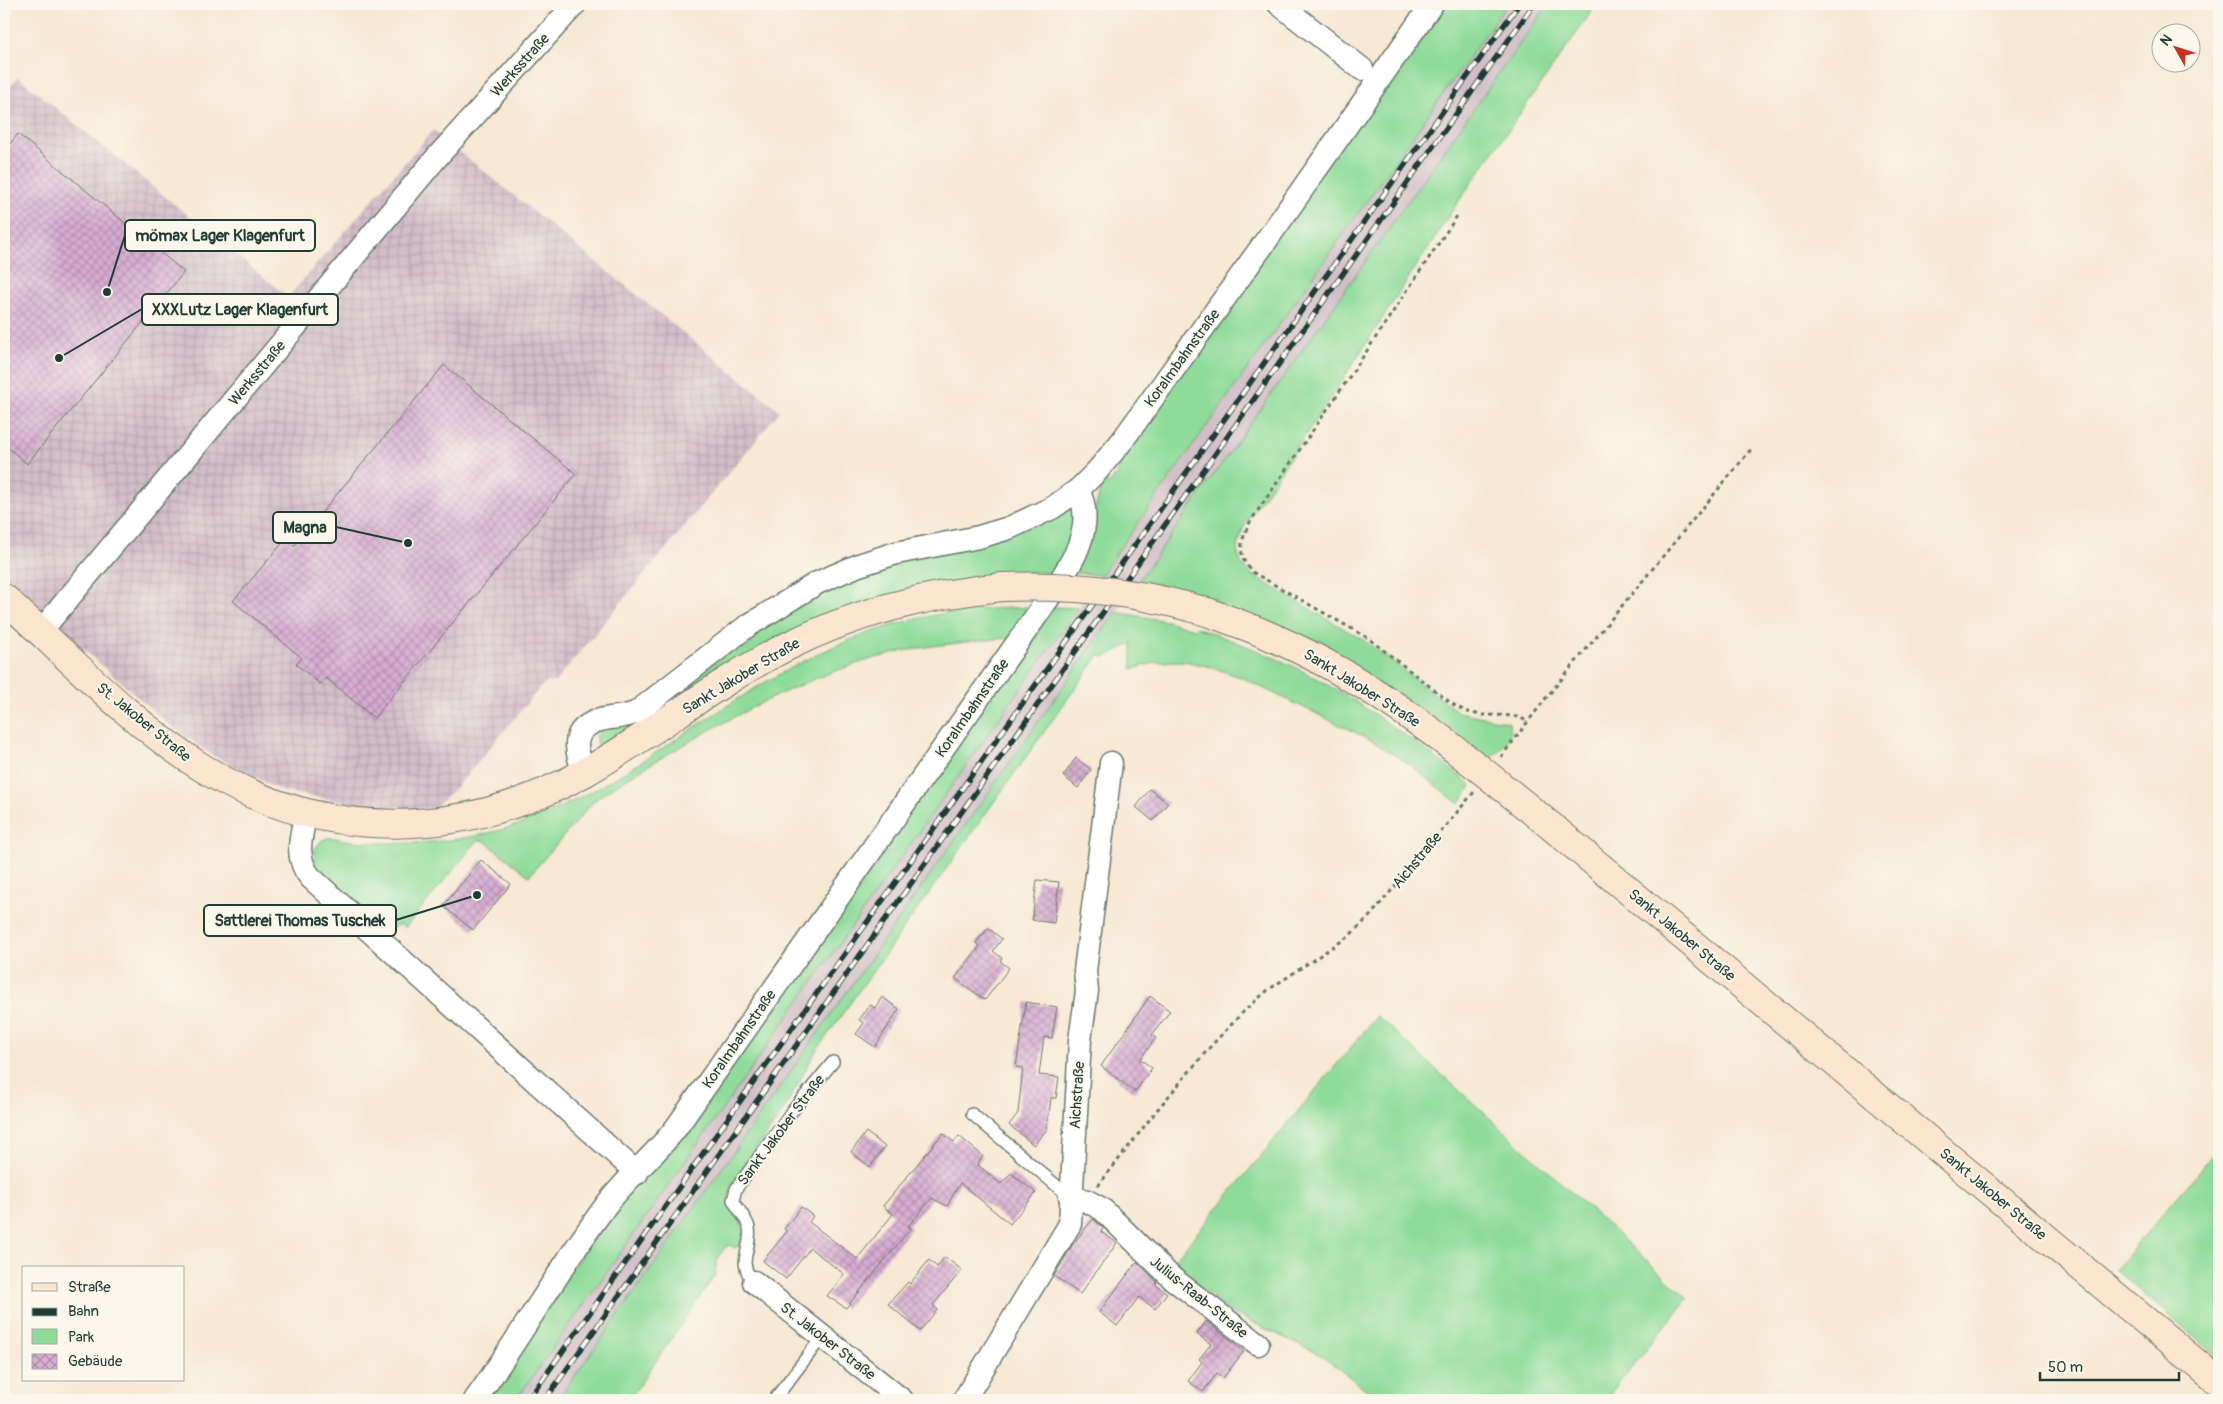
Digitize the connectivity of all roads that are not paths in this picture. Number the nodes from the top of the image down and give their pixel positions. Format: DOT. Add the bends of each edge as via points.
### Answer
graph roads {
  1 [pos="575,4"];
  2 [pos="1279,4"];
  3 [pos="1432,4"];
  4 [pos="1362,69"];
  5 [pos="1078,490"];
  6 [pos="4,598"];
  7 [pos="41,631"];
  8 [pos="1112,763"];
  9 [pos="584,773"];
  10 [pos="306,813"];
  11 [pos="833,1062"];
  12 [pos="972,1114"];
  13 [pos="637,1173"];
  14 [pos="1079,1199"];
  15 [pos="754,1282"];
  16 [pos="822,1338"];
  17 [pos="1258,1344"];
  18 [pos="2219,1382"];
  19 [pos="475,1400"];
  20 [pos="774,1400"];
  21 [pos="902,1400"];
  22 [pos="964,1400"];
  1 -- 7 [label="street, Werksstraße" via="437,157"];
  2 -- 4 [label="street"];
  3 -- 5 [label="street, Koralmbahnstraße" via="1128,433"];
  5 -- 9 [label="street" via="1052,508 1016,526 878,558 838,573 794,596 739,632 637,712 587,726 576,744"];
  5 -- 13 [label="street, Koralmbahnstraße" via="1084,501 1085,514 1078,549 1039,612 696,1101 662,1147"];
  6 -- 7 [label="main road, St. Jakober Straße"];
  7 -- 10 [label="main road, St. Jakober Straße" via="128,711 190,760 241,789"];
  8 -- 14 [label="street, Aichstraße" via="1085,971 1087,991 1080,1040"];
  9 -- 10 [label="main road, Sankt Jakober Straße" via="517,804 428,824 385,824"];
  9 -- 18 [label="main road, Sankt Jakober Straße, bridge" via="736,675 786,647 870,612 916,600 1003,587 1064,587 1166,600 1207,612 1268,635 1345,674 1488,775"];
  10 -- 13 [label="street" via="300,860 310,877"];
  11 -- 15 [label="lane, Sankt Jakober Straße" via="789,1115 736,1189 733,1200 750,1229 745,1268"];
  12 -- 14 [label="lane"];
  13 -- 19 [label="street, Koralmbahnstraße" via="609,1202 552,1281"];
  14 -- 17 [label="street, Julius-Raab-Straße" via="1102,1208 1173,1279"];
  14 -- 22 [label="street, Aichstraße" via="1070,1224"];
  15 -- 16 [label="street, St. Jakober Straße"];
  16 -- 20 [label="lane"];
  16 -- 21 [label="street, St. Jakober Straße"];
}
